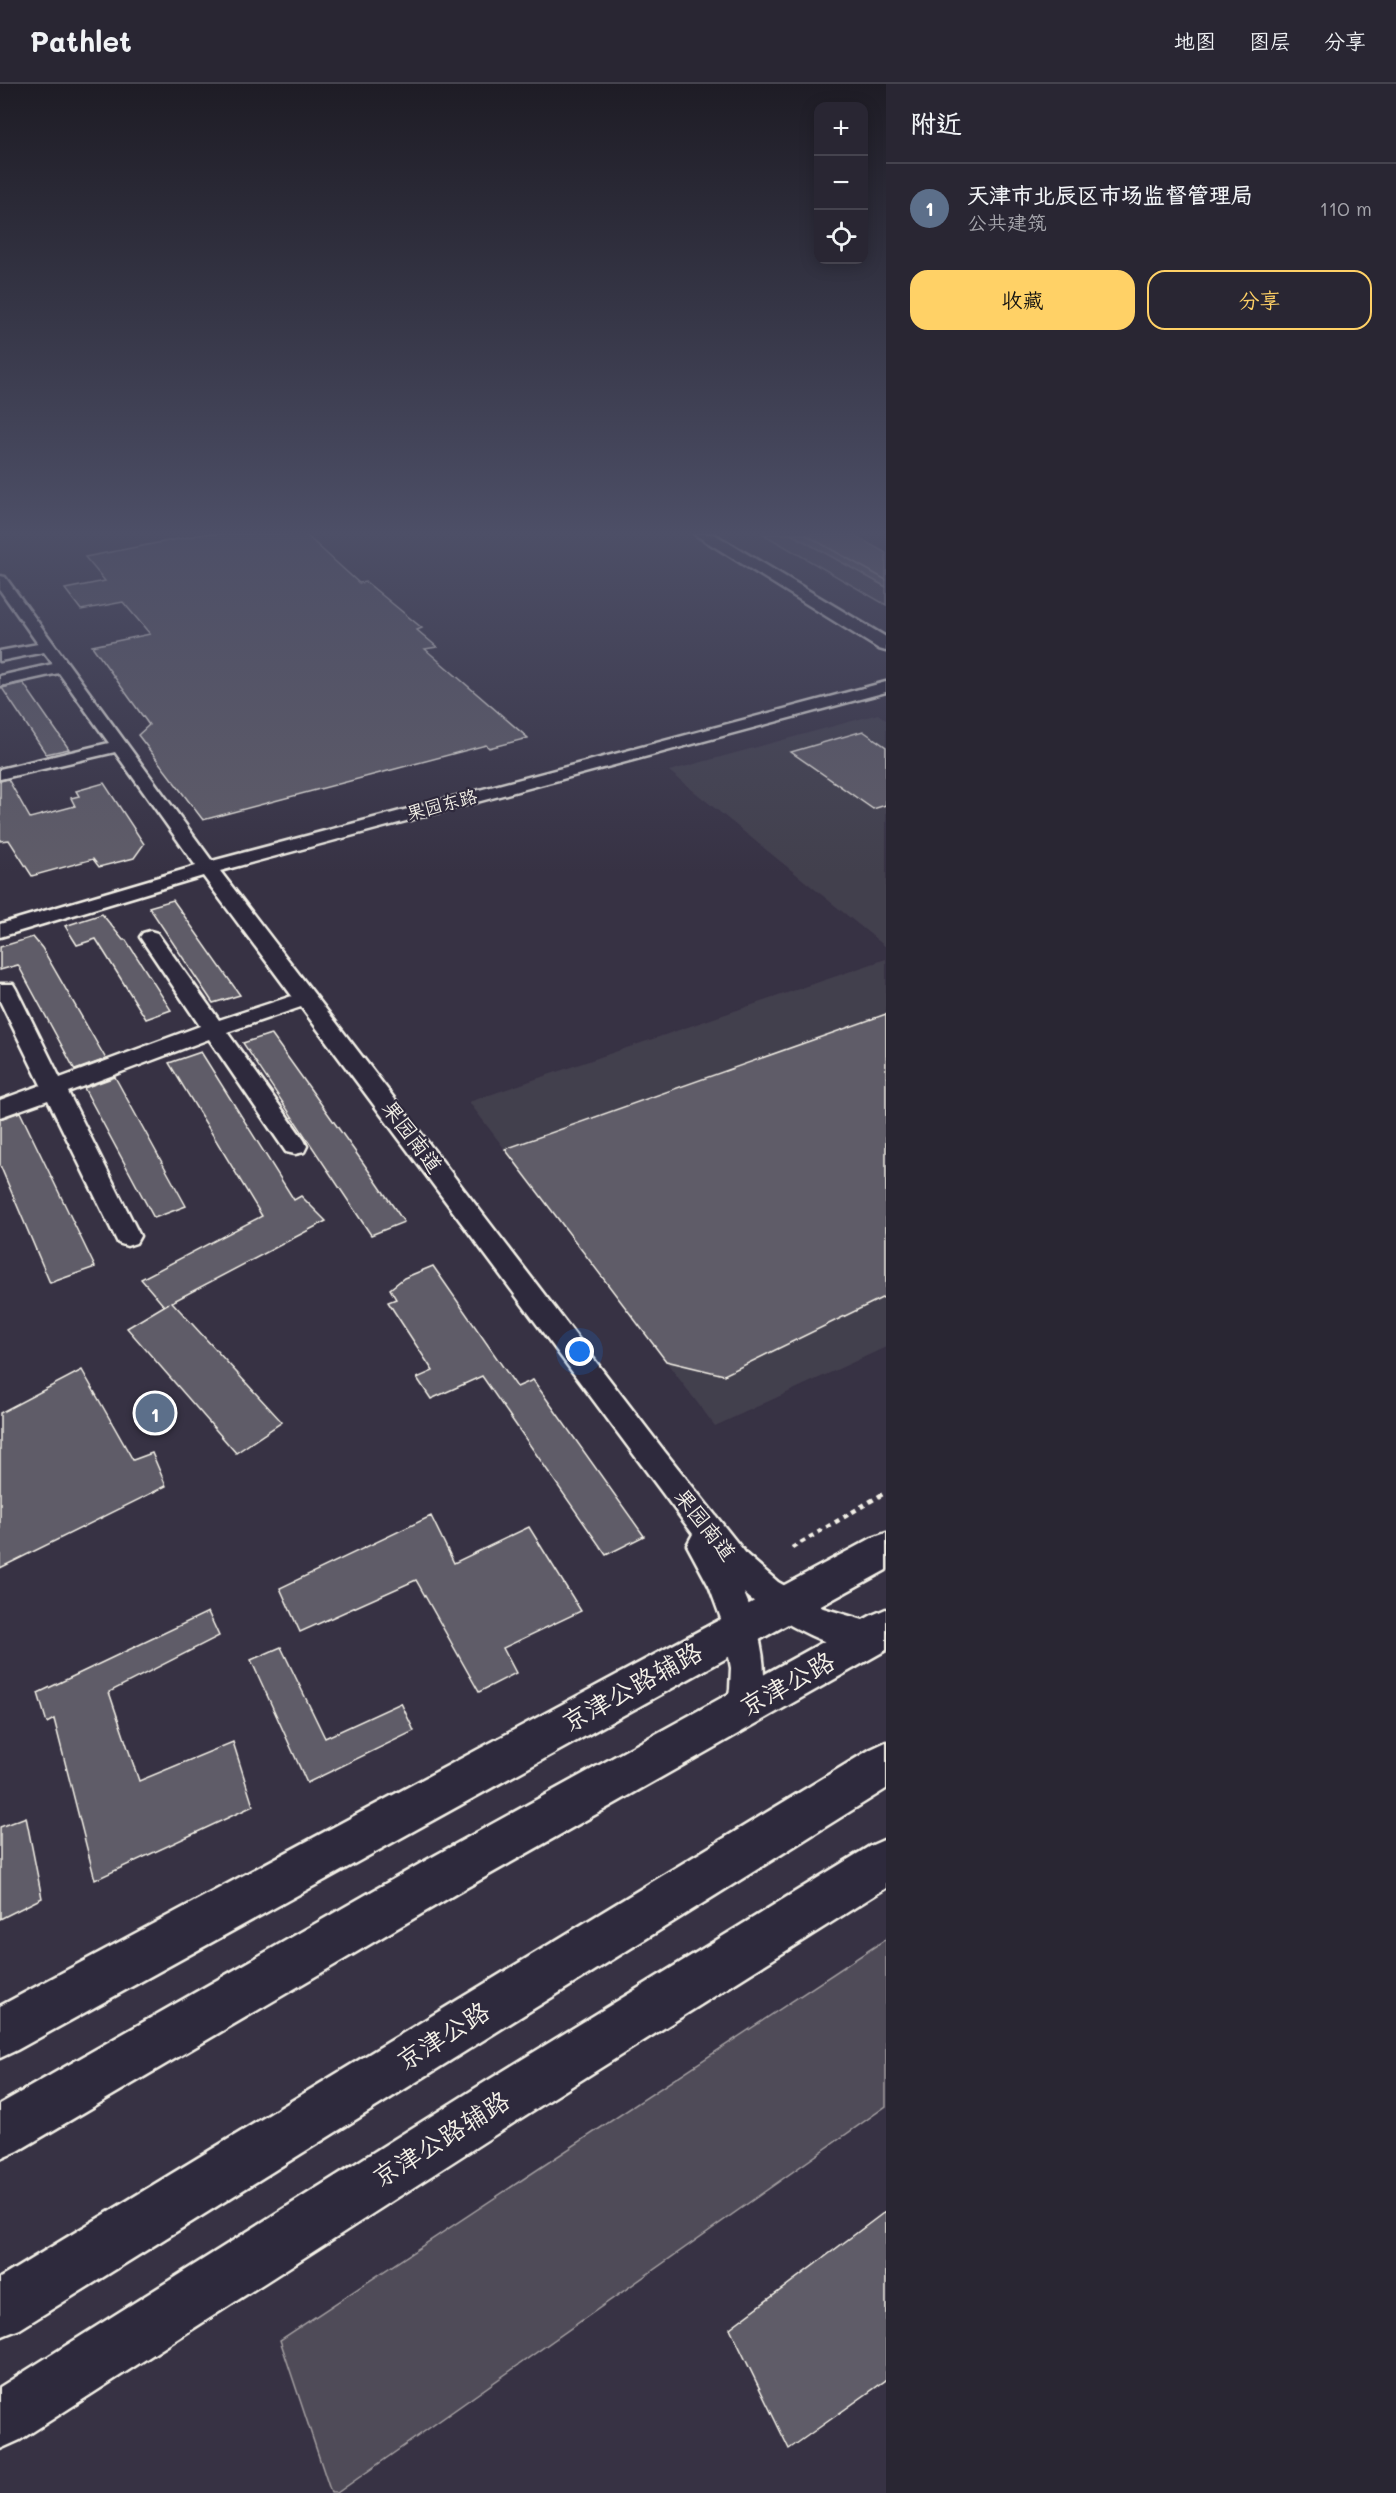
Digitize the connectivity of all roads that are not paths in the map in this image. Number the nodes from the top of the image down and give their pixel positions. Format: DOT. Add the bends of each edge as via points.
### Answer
graph roads {
  1 [pos="42,646"];
  2 [pos="43,646"];
  3 [pos="0,656"];
  4 [pos="51,658"];
  5 [pos="0,681"];
  6 [pos="886,682"];
  7 [pos="886,687"];
  8 [pos="115,747"];
  9 [pos="0,774"];
  10 [pos="202,866"];
  11 [pos="0,924"];
  12 [pos="0,931"];
  13 [pos="150,937"];
  14 [pos="5,989"];
  15 [pos="302,999"];
  16 [pos="213,1029"];
  17 [pos="54,1089"];
  18 [pos="0,1109"];
  19 [pos="295,1146"];
  20 [pos="127,1236"];
  21 [pos="886,1550"];
  22 [pos="784,1604"];
  23 [pos="740,1628"];
  24 [pos="879,1632"];
  25 [pos="743,1708"];
  26 [pos="886,1764"];
  27 [pos="886,1862"];
  28 [pos="0,2033"];
  29 [pos="0,2133"];
  30 [pos="0,2309"];
  31 [pos="0,2420"];
  1 -- 4 [label="street, 果园南道"];
  2 -- 4 [label="street, 果园南道"];
  3 -- 4 [label="street"];
  4 -- 5 [label="street"];
  4 -- 8 [label="street, 果园南道"];
  6 -- 10 [label="street, 果园东路"];
  7 -- 10 [label="street, 果园东路"];
  8 -- 9 [label="street"];
  8 -- 10 [label="street, 果园南道"];
  10 -- 11 [label="street, 果园东路"];
  10 -- 12 [label="street, 果园东路"];
  10 -- 15 [label="street, 果园南道"];
  13 -- 16 [label="street"];
  14 -- 17 [label="street"];
  15 -- 16 [label="street"];
  15 -- 22 [label="street, 果园南道" via="736,1565"];
  15 -- 23 [label="street, 果园南道" via="704,1546 721,1577"];
  16 -- 17 [label="street"];
  16 -- 19 [label="street"];
  17 -- 18 [label="street"];
  17 -- 20 [label="street"];
  21 -- 22 [label="main road, 京津公路辅路"];
  22 -- 23 [label="main road, 京津公路辅路"];
  22 -- 24 [label="street, 果园南道" via="828,1627"];
  23 -- 25 [label="street, 果园南道" via="749,1667 748,1695"];
  23 -- 28 [label="main road, 京津公路辅路"];
  24 -- 25 [label="main road, 京津公路"];
  25 -- 29 [label="main road, 京津公路" via="441,1877"];
  26 -- 30 [label="main road, 京津公路"];
  27 -- 31 [label="main road, 京津公路辅路"];
}
